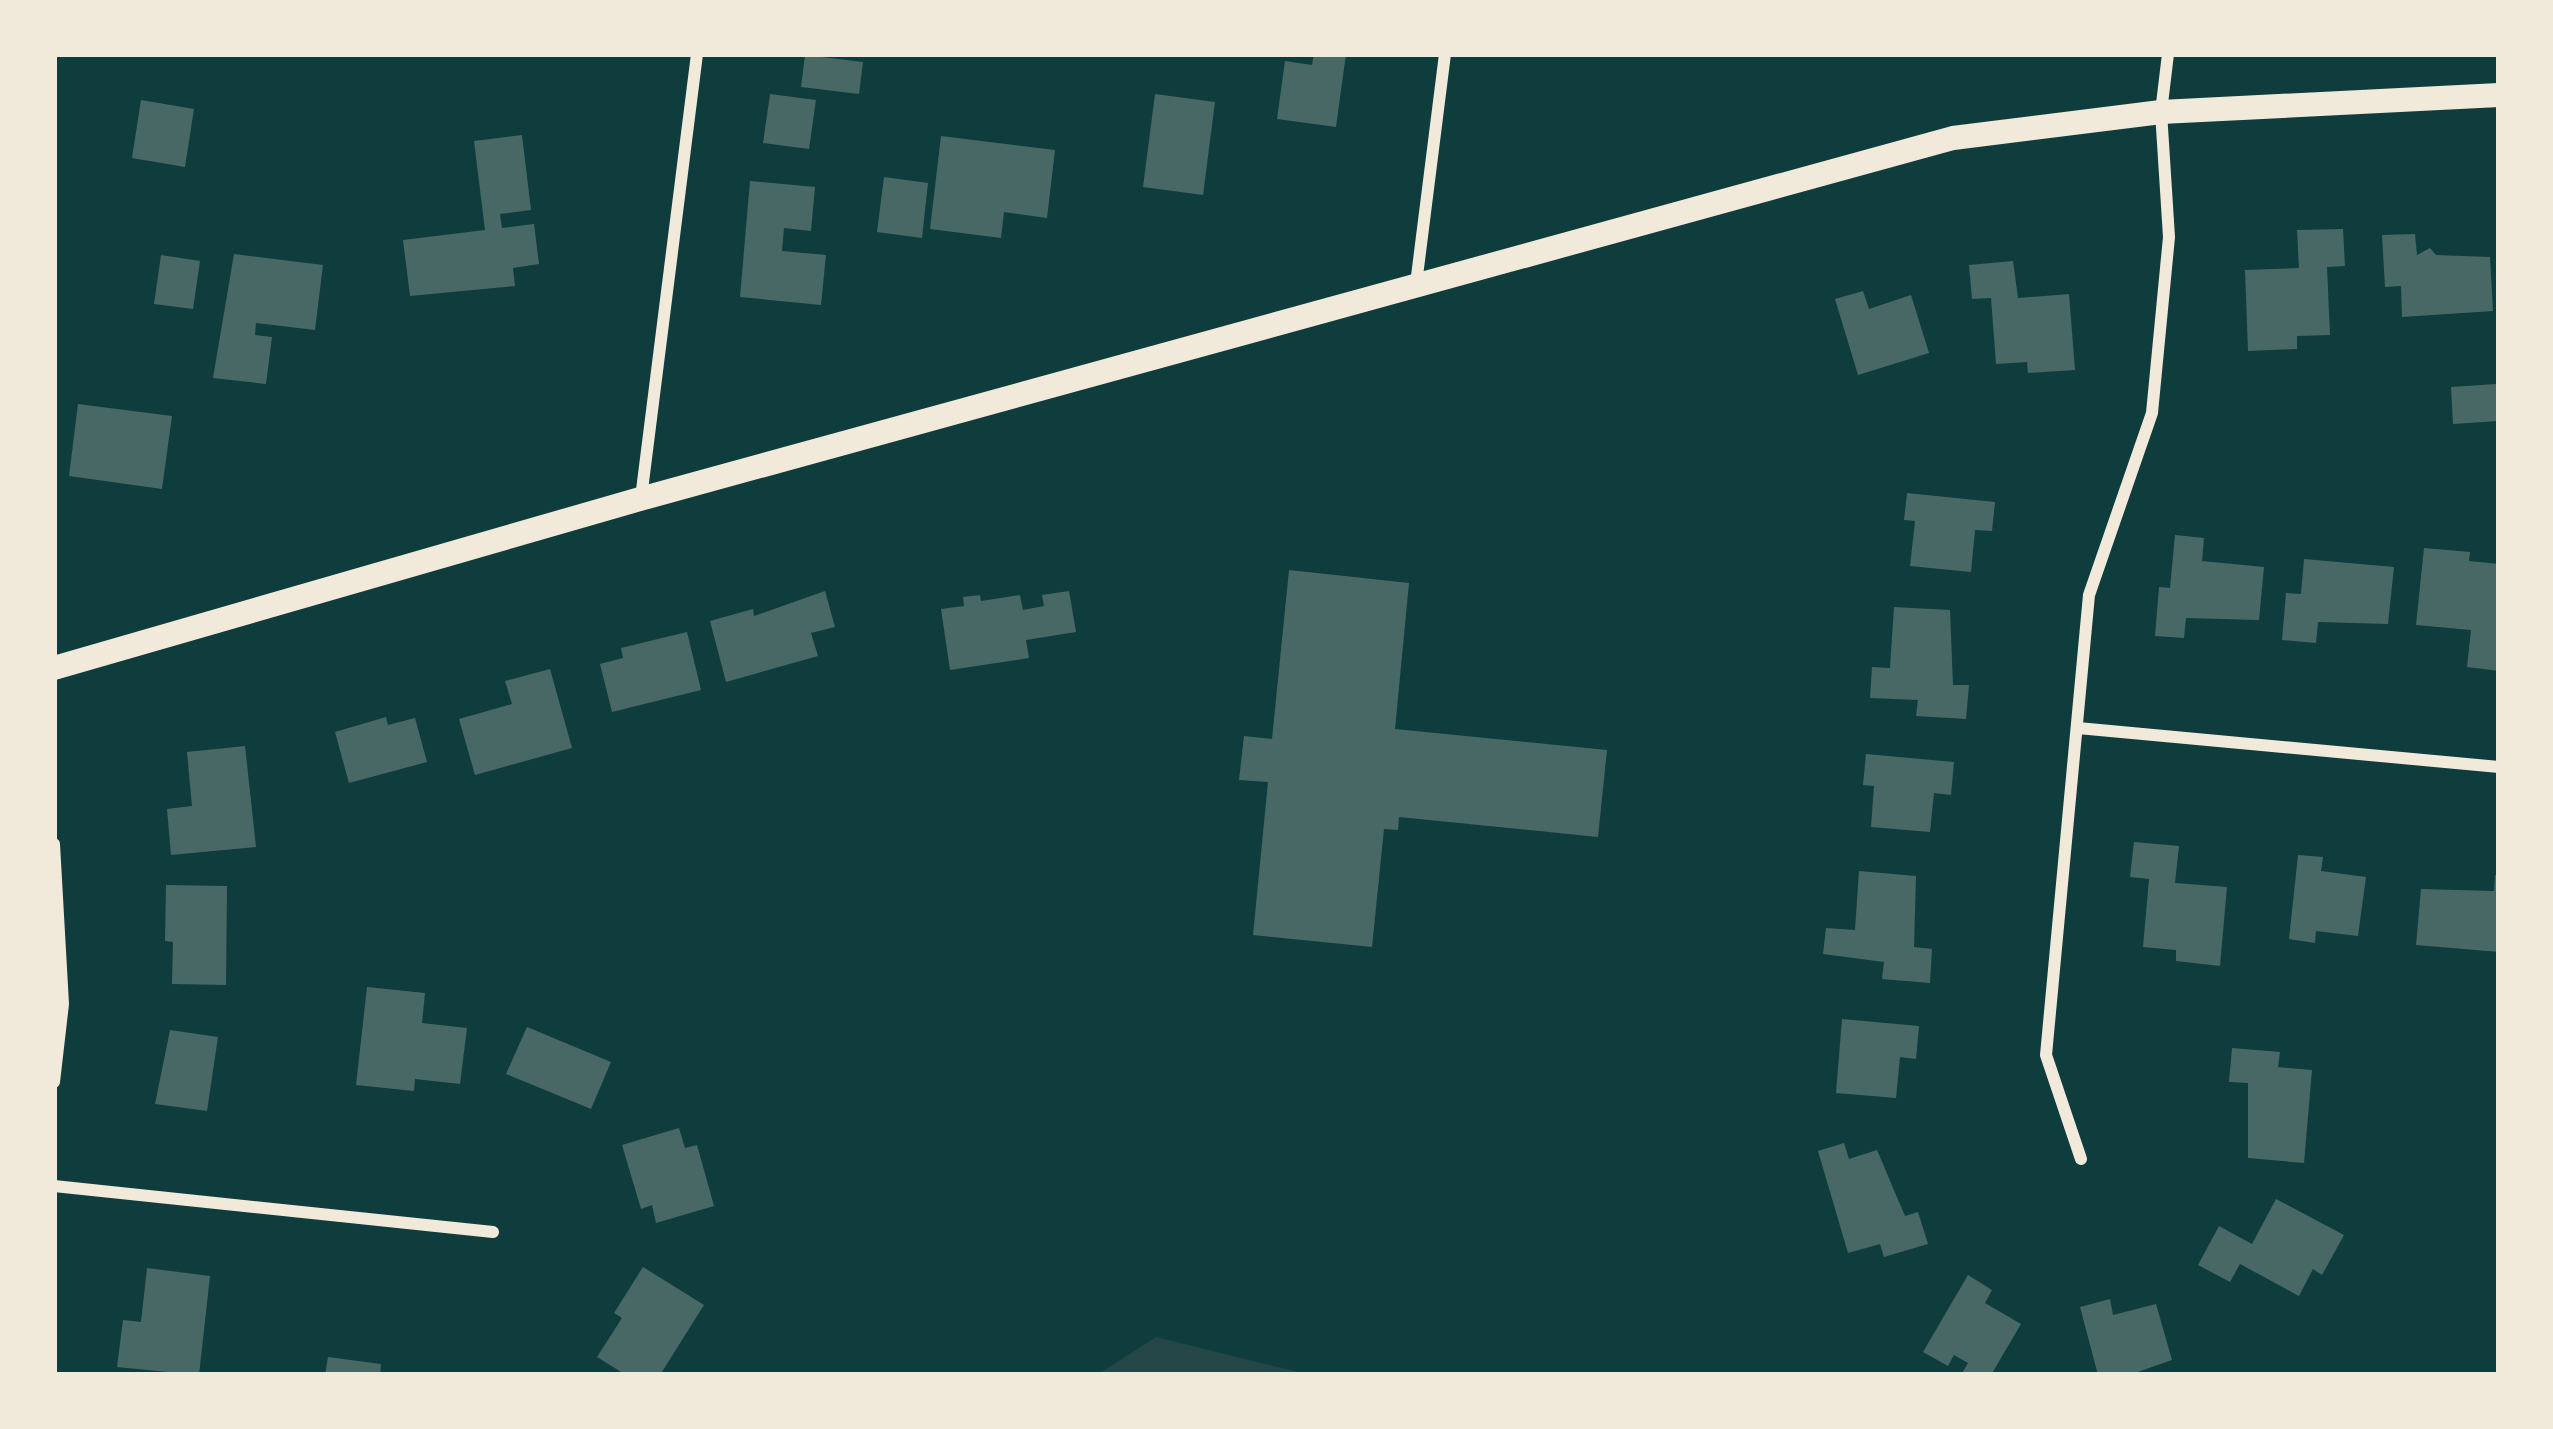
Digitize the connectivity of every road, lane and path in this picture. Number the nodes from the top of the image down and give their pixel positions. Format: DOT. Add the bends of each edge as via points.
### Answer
graph roads {
  1 [pos="697,54"];
  2 [pos="1445,54"];
  3 [pos="2168,54"];
  4 [pos="2499,94"];
  5 [pos="2161,112"];
  6 [pos="1416,284"];
  7 [pos="640,499"];
  8 [pos="54,668"];
  9 [pos="2078,728"];
  10 [pos="2499,767"];
  11 [pos="54,844"];
  12 [pos="54,1082"];
  13 [pos="2081,1159"];
  14 [pos="54,1186"];
  15 [pos="493,1232"];
  1 -- 7 [label="street"];
  2 -- 6 [label="street"];
  3 -- 5 [label="street"];
  4 -- 5 [label="main road"];
  5 -- 6 [label="main road" via="1953,138"];
  5 -- 9 [label="street" via="2169,237 2152,412 2089,596"];
  6 -- 7 [label="main road"];
  7 -- 8 [label="main road"];
  9 -- 10 [label="street"];
  9 -- 13 [label="street" via="2046,1054"];
  11 -- 12 [label="street" via="62,1004"];
  14 -- 15 [label="street"];
}
